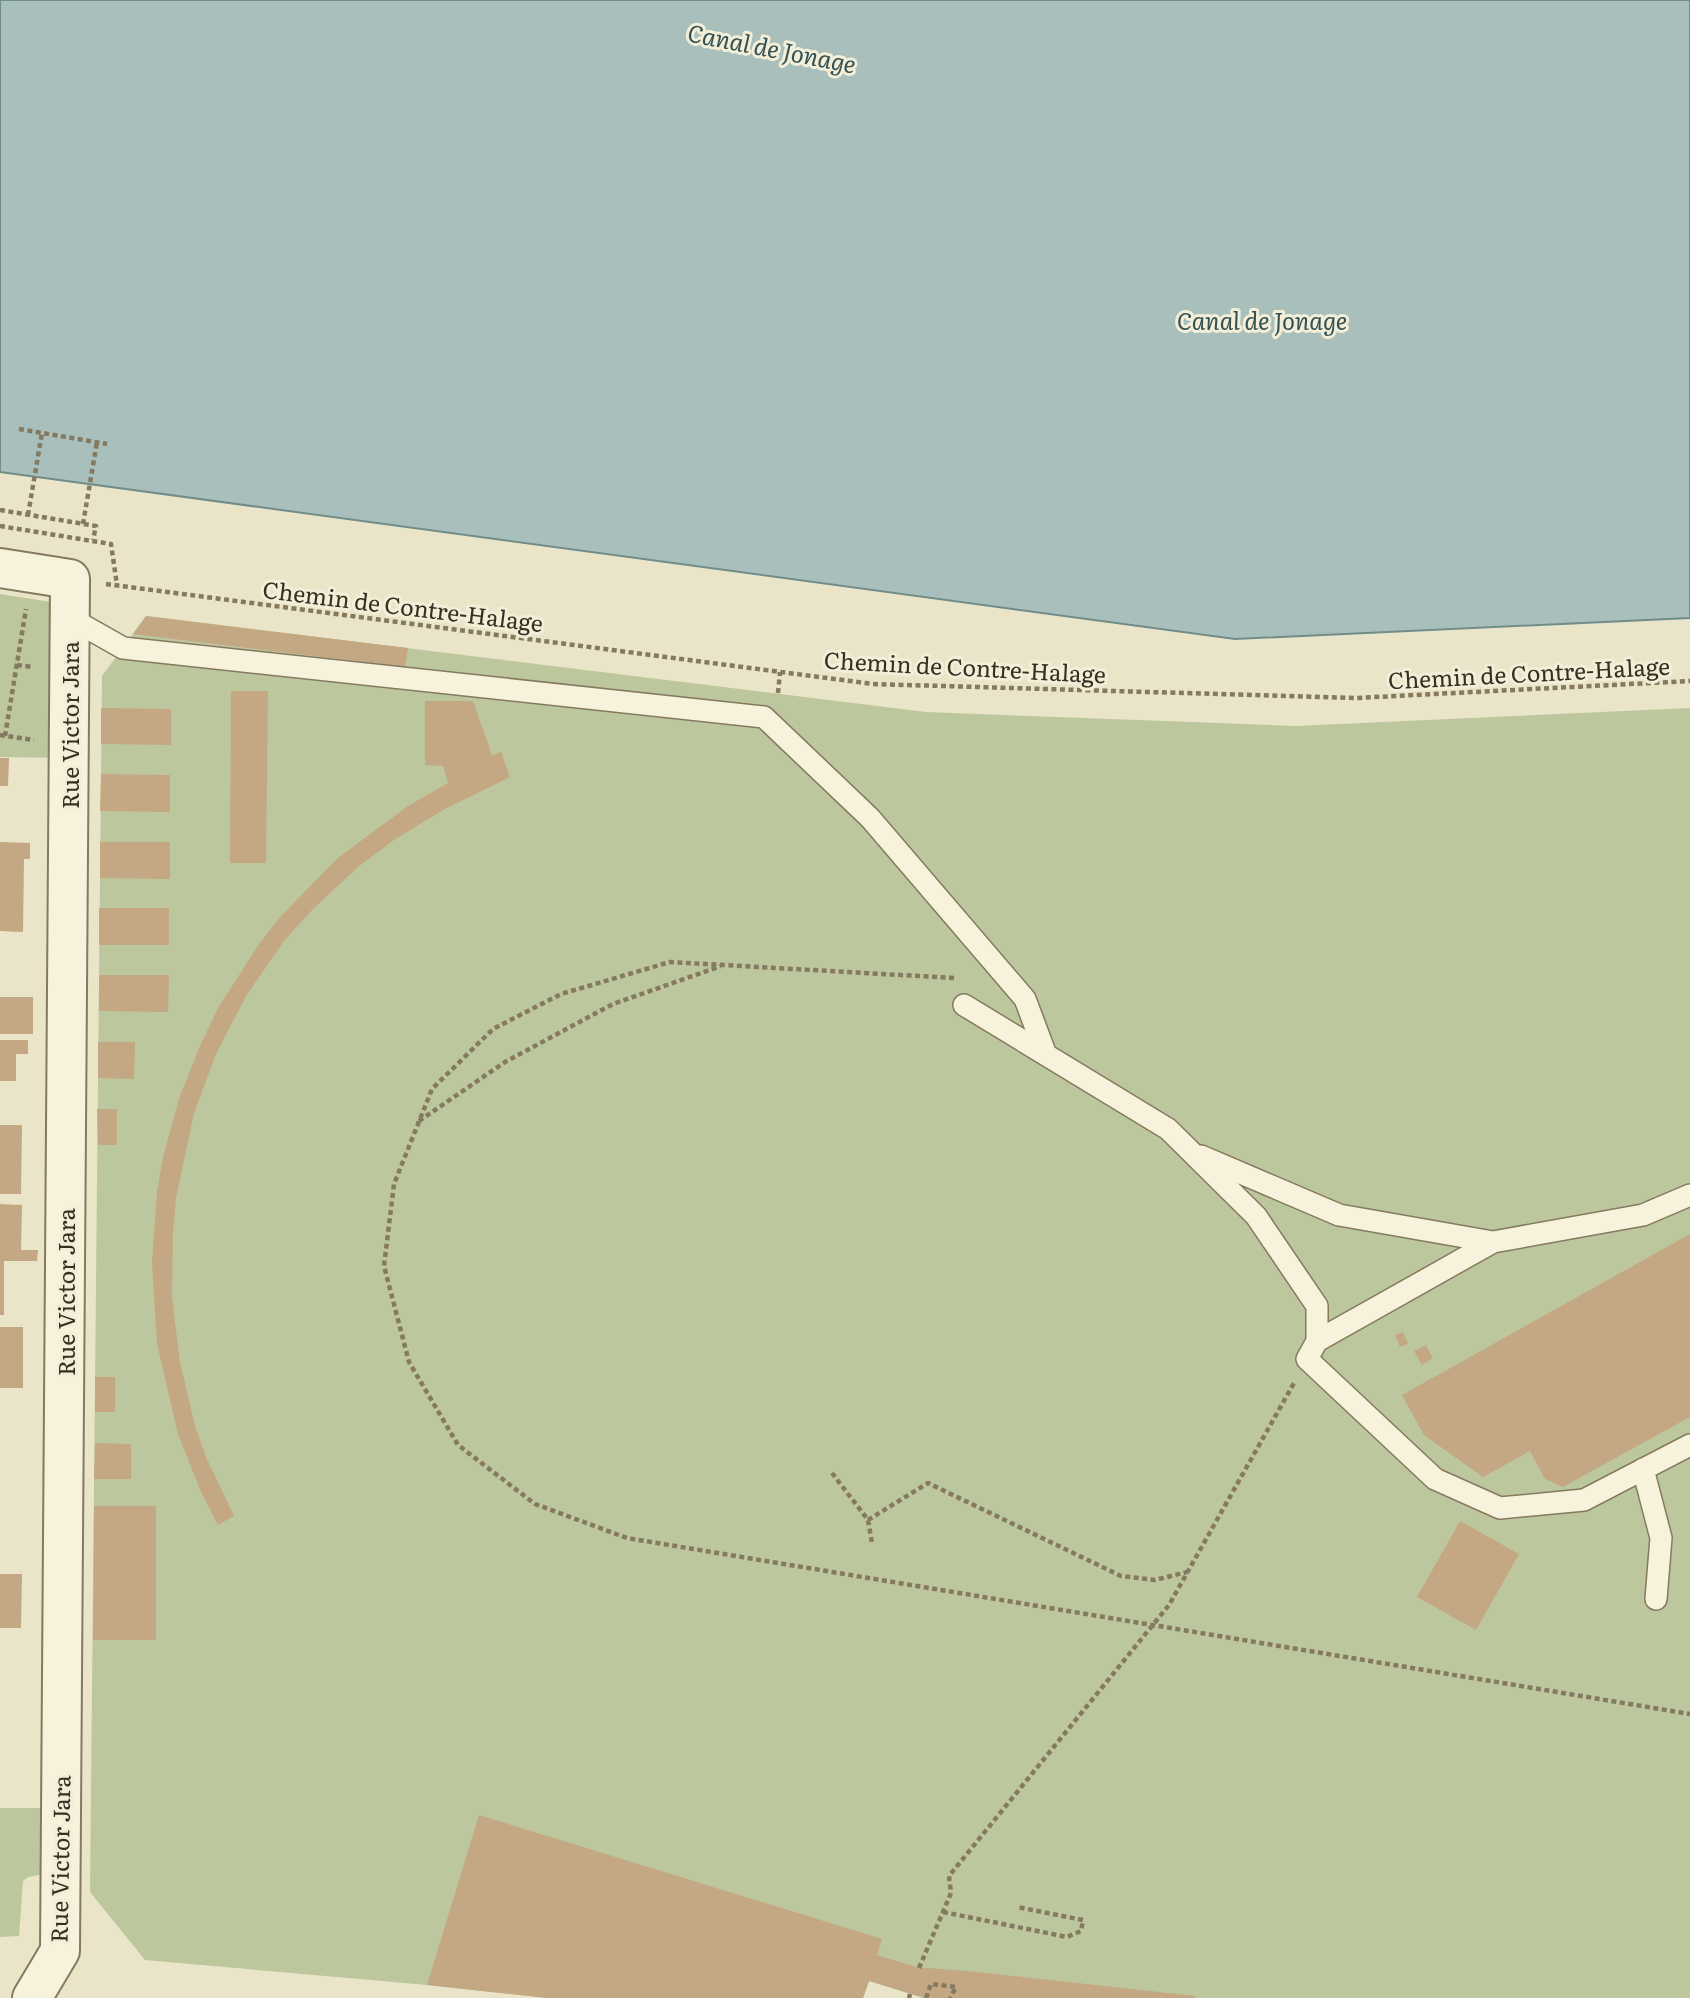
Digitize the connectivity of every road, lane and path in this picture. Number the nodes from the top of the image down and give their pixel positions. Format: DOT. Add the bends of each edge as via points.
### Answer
graph roads {
  1 [pos="19,429"];
  2 [pos="42,433"];
  3 [pos="97,442"];
  4 [pos="107,444"];
  5 [pos="0,510"];
  6 [pos="28,515"];
  7 [pos="83,524"];
  8 [pos="93,540"];
  9 [pos="16,570"];
  10 [pos="117,585"];
  11 [pos="70,618"];
  12 [pos="1690,681"];
  13 [pos="5,736"];
  14 [pos="726,965"];
  15 [pos="1007,979"];
  16 [pos="964,1005"];
  17 [pos="1046,1055"];
  18 [pos="419,1121"];
  19 [pos="1190,1151"];
  20 [pos="1690,1195"];
  21 [pos="1493,1242"];
  22 [pos="1312,1350"];
  23 [pos="1690,1445"];
  24 [pos="1643,1469"];
  25 [pos="832,1473"];
  26 [pos="868,1520"];
  27 [pos="872,1543"];
  28 [pos="1188,1572"];
  29 [pos="1656,1599"];
  30 [pos="1153,1625"];
  31 [pos="1690,1714"];
  32 [pos="1017,1907"];
  33 [pos="943,1912"];
  34 [pos="919,1968"];
  35 [pos="32,1998"];
  36 [pos="926,1998"];
  37 [pos="950,1998"];
  1 -- 2 [label="path"];
  2 -- 3 [label="path"];
  2 -- 6 [label="path"];
  3 -- 4 [label="path"];
  3 -- 7 [label="path"];
  5 -- 6 [label="path"];
  6 -- 7 [label="path"];
  7 -- 8 [label="path" via="96,526"];
  9 -- 11 [label="street, Rue Victor Jara" via="70,579"];
  9 -- 13 [label="path"];
  10 -- 12 [label="path, Chemin de Contre-Halage" via="873,684 1356,698"];
  11 -- 15 [label="lane" via="123,648 764,717 870,818"];
  11 -- 35 [label="street, Rue Victor Jara" via="60,1951"];
  14 -- 15 [label="path"];
  14 -- 18 [label="path" via="613,1004 505,1062"];
  14 -- 18 [label="path" via="670,962 561,994 493,1029 432,1089"];
  15 -- 17 [label="lane" via="1025,999"];
  16 -- 17 [label="lane"];
  17 -- 19 [label="lane" via="1168,1129"];
  18 -- 30 [label="path" via="394,1184 384,1266 408,1363 458,1446 536,1504 627,1538"];
  19 -- 21 [label="lane" via="1339,1215"];
  19 -- 22 [label="lane" via="1256,1216 1317,1306"];
  20 -- 21 [label="lane" via="1643,1215"];
  21 -- 22 [label="lane"];
  22 -- 24 [label="lane" via="1435,1479 1500,1508 1584,1500"];
  22 -- 28 [label="path"];
  23 -- 24 [label="lane"];
  24 -- 29 [label="lane" via="1661,1538"];
  25 -- 26 [label="path"];
  26 -- 27 [label="path"];
  26 -- 28 [label="path" via="928,1482 1121,1576 1155,1580"];
  28 -- 30 [label="path"];
  30 -- 31 [label="path"];
  30 -- 33 [label="path" via="949,1876 951,1893"];
  32 -- 33 [label="path" via="1083,1920 1081,1931 1067,1937"];
  33 -- 34 [label="path"];
  36 -- 37 [label="path" via="931,1984 956,1987"];
}
